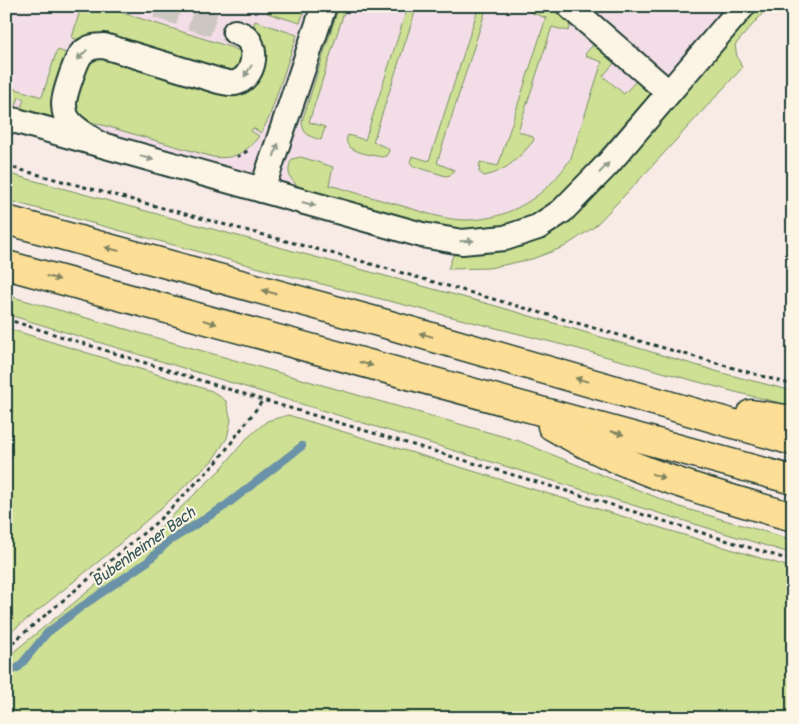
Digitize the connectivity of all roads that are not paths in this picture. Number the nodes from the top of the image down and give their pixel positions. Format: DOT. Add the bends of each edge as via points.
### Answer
graph roads {
  1 [pos="324,6"];
  2 [pos="569,6"];
  3 [pos="743,6"];
  4 [pos="235,32"];
  5 [pos="668,92"];
  6 [pos="6,118"];
  7 [pos="100,144"];
  8 [pos="262,190"];
  9 [pos="6,220"];
  10 [pos="6,265"];
  11 [pos="629,394"];
  12 [pos="520,406"];
  13 [pos="793,420"];
  14 [pos="793,441"];
  15 [pos="793,480"];
  16 [pos="793,517"];
  8 -- 1 [label="lane, one-way"];
  2 -- 5 [label="lane"];
  3 -- 5 [label="lane"];
  4 -- 7 [label="lane, one-way" via="246,37 254,59 247,75 233,83 104,46 93,46 83,52 74,68 64,104 72,124"];
  8 -- 5 [label="lane, one-way" via="422,235 462,242 505,238 538,227 562,211 608,164"];
  6 -- 7 [label="lane"];
  7 -- 8 [label="lane, one-way"];
  11 -- 9 [label="highway, one-way"];
  10 -- 12 [label="highway, one-way"];
  11 -- 13 [label="highway"];
  11 -- 14 [label="highway"];
  12 -- 15 [label="highway, one-way"];
  12 -- 16 [label="highway, one-way" via="574,438 641,470"];
}
